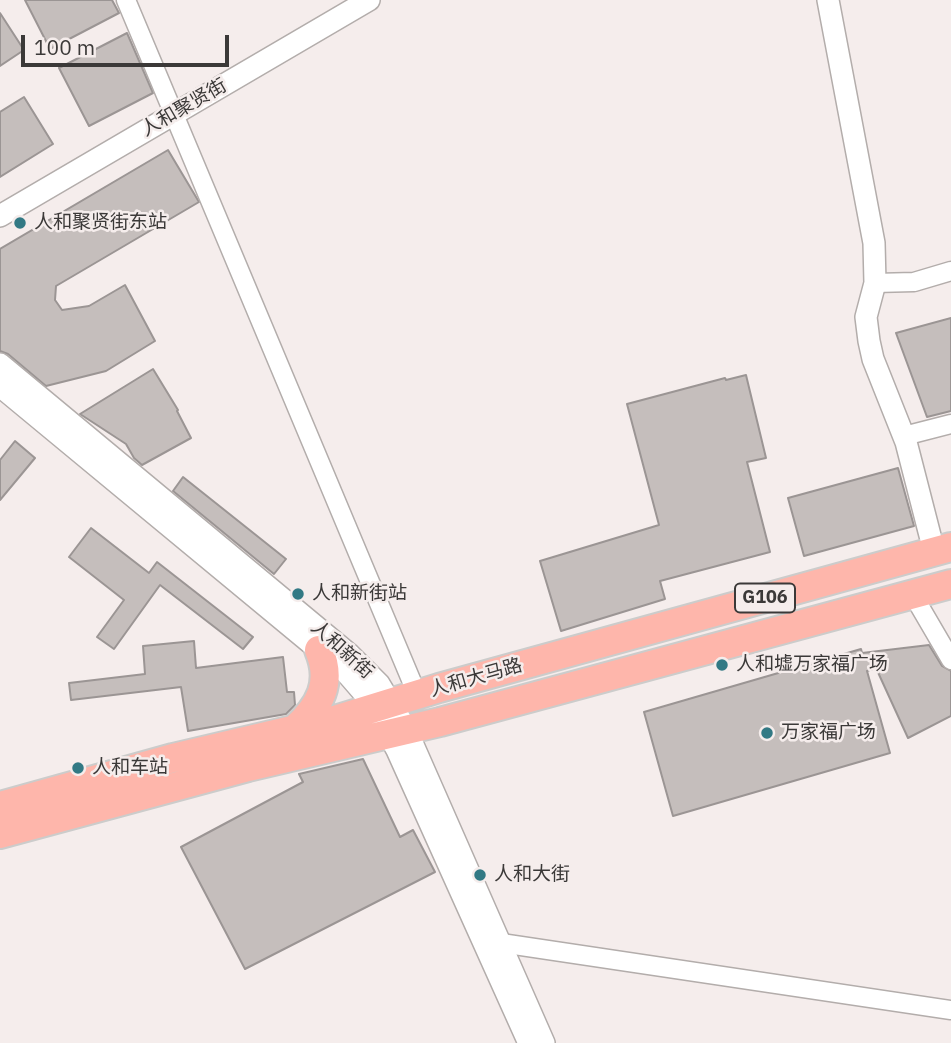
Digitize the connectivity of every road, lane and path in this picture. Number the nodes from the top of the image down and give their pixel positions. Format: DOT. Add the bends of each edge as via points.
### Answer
graph roads {
  1 [pos="125,0"];
  2 [pos="369,0"];
  3 [pos="828,0"];
  4 [pos="174,114"];
  5 [pos="0,216"];
  6 [pos="951,271"];
  7 [pos="875,283"];
  8 [pos="0,365"];
  9 [pos="0,386"];
  10 [pos="951,424"];
  11 [pos="905,436"];
  12 [pos="942,549"];
  13 [pos="951,584"];
  14 [pos="913,595"];
  15 [pos="578,649"];
  16 [pos="319,650"];
  17 [pos="951,660"];
  18 [pos="589,682"];
  19 [pos="395,702"];
  20 [pos="295,729"];
  21 [pos="397,731"];
  22 [pos="0,806"];
  23 [pos="0,834"];
  24 [pos="501,943"];
  25 [pos="951,1010"];
  26 [pos="528,1043"];
  27 [pos="544,1043"];
  1 -- 4 [label="street"];
  2 -- 4 [label="street, 人和聚贤街"];
  3 -- 7 [label="street" via="874,243"];
  4 -- 5 [label="street, 人和聚贤街"];
  4 -- 19 [label="street"];
  6 -- 7 [label="street" via="914,282"];
  7 -- 11 [label="street" via="866,317 869,341"];
  8 -- 19 [label="street, 人和新街" via="349,654"];
  9 -- 16 [label="street, 人和新街"];
  10 -- 11 [label="street"];
  11 -- 12 [label="street"];
  12 -- 15 [label="highway, 人和大马路 / G106"];
  13 -- 14 [label="highway, 人和大马路 / G106"];
  14 -- 17 [label="street"];
  14 -- 18 [label="highway, 人和大马路 / G106"];
  15 -- 18 [label="highway"];
  15 -- 19 [label="highway, 人和大马路 / G106"];
  16 -- 19 [label="street, 人和新街" via="359,687"];
  16 -- 20 [label="highway" via="325,670 320,699"];
  18 -- 21 [label="highway, 人和大马路 / G106"];
  19 -- 20 [label="highway, 人和大马路 / G106"];
  19 -- 21 [label="street, 人和新街"];
  20 -- 22 [label="highway, 人和大马路 / G106"];
  21 -- 23 [label="highway, 人和大马路 / G106"];
  21 -- 24 [label="street, 人和新街"];
  21 -- 26 [label="street, 人和新街" via="408,772"];
  24 -- 25 [label="street"];
  24 -- 27 [label="street, 人和新街"];
}
